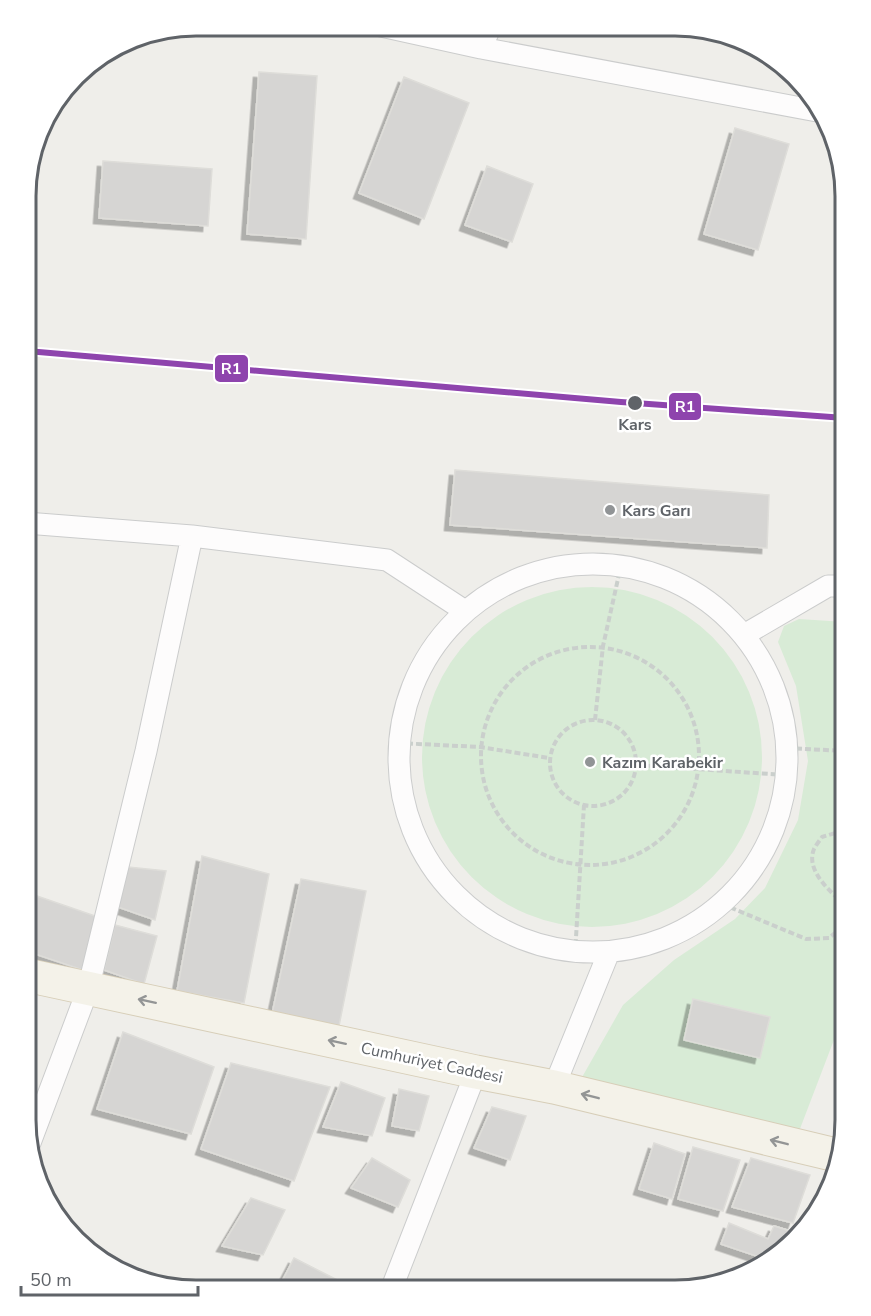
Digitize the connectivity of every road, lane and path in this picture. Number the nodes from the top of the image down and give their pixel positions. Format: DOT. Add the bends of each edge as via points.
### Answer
graph roads {
  1 [pos="427,36"];
  2 [pos="487,36"];
  3 [pos="482,48"];
  4 [pos="809,110"];
  5 [pos="36,524"];
  6 [pos="192,536"];
  7 [pos="620,570"];
  8 [pos="835,586"];
  9 [pos="465,611"];
  10 [pos="744,635"];
  11 [pos="603,646"];
  12 [pos="595,720"];
  13 [pos="398,743"];
  14 [pos="480,747"];
  15 [pos="787,748"];
  16 [pos="835,750"];
  17 [pos="549,758"];
  18 [pos="636,765"];
  19 [pos="698,769"];
  20 [pos="785,775"];
  21 [pos="584,805"];
  22 [pos="835,833"];
  23 [pos="581,865"];
  24 [pos="835,894"];
  25 [pos="722,904"];
  26 [pos="835,933"];
  27 [pos="609,952"];
  28 [pos="575,954"];
  29 [pos="36,977"];
  30 [pos="88,989"];
  31 [pos="476,1072"];
  32 [pos="554,1088"];
  33 [pos="36,1127"];
  34 [pos="831,1154"];
  35 [pos="395,1280"];
  1 -- 3 [label="street"];
  2 -- 3 [label="street"];
  3 -- 4 [label="street"];
  5 -- 6 [label="street"];
  6 -- 9 [label="street" via="387,560"];
  6 -- 30 [label="street" via="146,751"];
  7 -- 9 [label="street" via="553,568 491,588"];
  7 -- 10 [label="street" via="698,592 735,622"];
  7 -- 11 [label="path"];
  8 -- 10 [label="street" via="828,586"];
  9 -- 13 [label="street" via="441,631 409,689"];
  10 -- 15 [label="street" via="770,674 788,734"];
  11 -- 12 [label="path"];
  11 -- 14 [label="path" via="568,648 535,660 508,683 489,713"];
  11 -- 19 [label="path" via="637,656 668,678 689,708 700,744"];
  12 -- 17 [label="path" via="575,723 563,731"];
  12 -- 18 [label="path" via="618,728 628,738"];
  13 -- 14 [label="path"];
  13 -- 28 [label="street" via="407,819 439,878 488,922 546,947"];
  14 -- 17 [label="path"];
  14 -- 23 [label="path" via="483,782 497,815 521,842 553,860"];
  15 -- 16 [label="path"];
  15 -- 20 [label="street"];
  17 -- 21 [label="path" via="555,785 564,796"];
  18 -- 19 [label="path"];
  18 -- 21 [label="path" via="627,790 616,800 603,806"];
  19 -- 20 [label="path"];
  19 -- 23 [label="path" via="698,781 684,815 659,843 626,860"];
  20 -- 25 [label="street" via="784,797 762,855"];
  21 -- 23 [label="path"];
  22 -- 24 [label="path" via="822,837 813,851 813,867"];
  23 -- 28 [label="path"];
  25 -- 26 [label="path" via="806,939 829,938"];
  25 -- 27 [label="street" via="669,937"];
  27 -- 28 [label="street"];
  27 -- 32 [label="street"];
  29 -- 30 [label="main road, Cumhuriyet Caddesi"];
  31 -- 30 [label="main road, Cumhuriyet Caddesi, one-way"];
  30 -- 33 [label="street"];
  31 -- 32 [label="main road, Cumhuriyet Caddesi"];
  31 -- 35 [label="street"];
  34 -- 32 [label="main road, Cumhuriyet Caddesi, one-way"];
}
